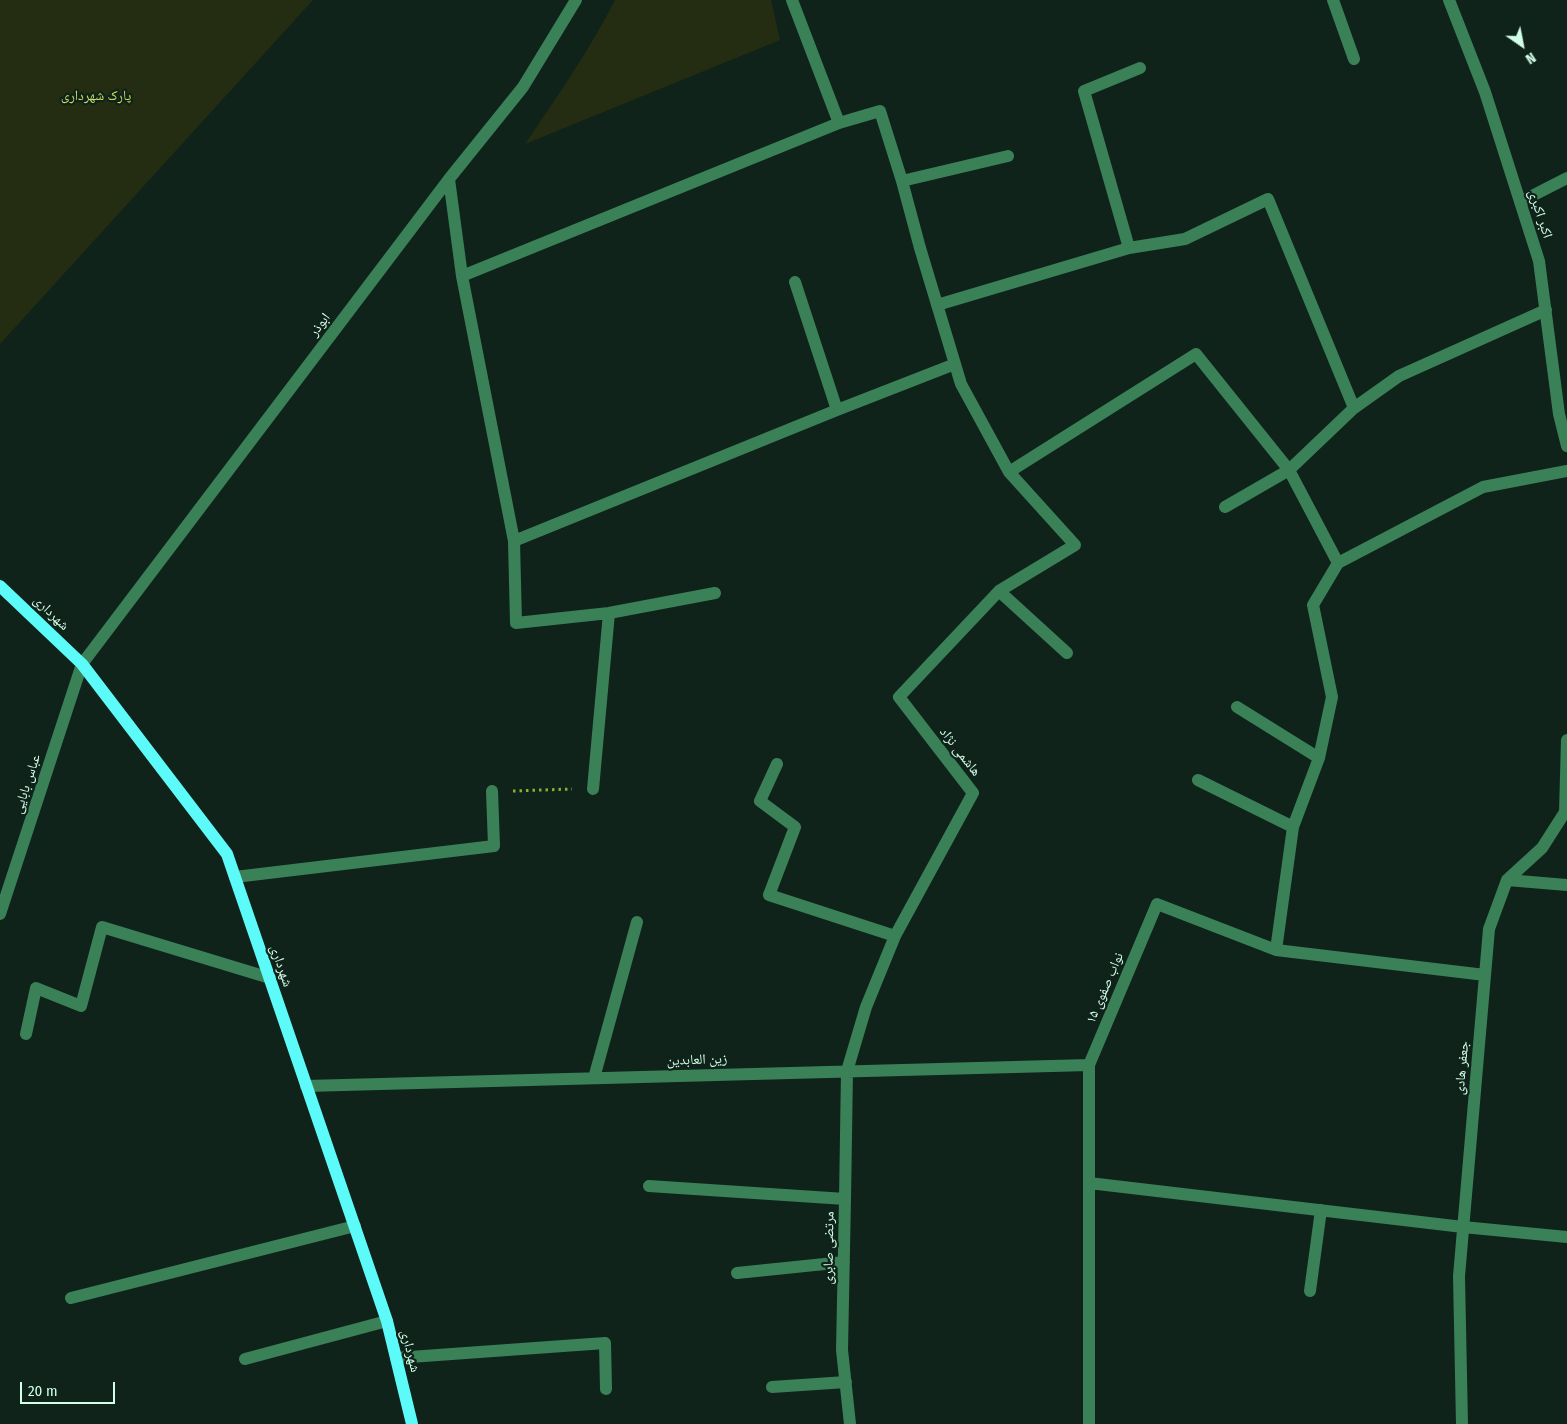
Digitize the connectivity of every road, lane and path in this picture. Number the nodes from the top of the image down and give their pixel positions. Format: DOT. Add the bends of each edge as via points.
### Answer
graph roads {
  1 [pos="576,0"];
  2 [pos="792,0"];
  3 [pos="1334,0"];
  4 [pos="1448,0"];
  5 [pos="1354,60"];
  6 [pos="1140,68"];
  7 [pos="839,123"];
  8 [pos="1008,156"];
  9 [pos="1567,178"];
  10 [pos="450,179"];
  11 [pos="902,181"];
  12 [pos="1520,202"];
  13 [pos="1129,248"];
  14 [pos="462,276"];
  15 [pos="795,282"];
  16 [pos="937,305"];
  17 [pos="1546,310"];
  18 [pos="955,364"];
  19 [pos="1354,408"];
  20 [pos="837,410"];
  21 [pos="1567,446"];
  22 [pos="1289,470"];
  23 [pos="1567,471"];
  24 [pos="1009,472"];
  25 [pos="1225,507"];
  26 [pos="514,541"];
  27 [pos="1338,563"];
  28 [pos="0,586"];
  29 [pos="999,590"];
  30 [pos="715,593"];
  31 [pos="609,613"];
  32 [pos="1068,653"];
  33 [pos="82,664"];
  34 [pos="1237,707"];
  35 [pos="1567,740"];
  36 [pos="1319,758"];
  37 [pos="777,764"];
  38 [pos="1198,780"];
  39 [pos="593,789"];
  40 [pos="492,791"];
  41 [pos="1293,827"];
  42 [pos="235,877"];
  43 [pos="1507,880"];
  44 [pos="1567,885"];
  45 [pos="0,914"];
  46 [pos="636,922"];
  47 [pos="895,936"];
  48 [pos="1276,950"];
  49 [pos="1485,975"];
  50 [pos="270,978"];
  51 [pos="26,1034"];
  52 [pos="1089,1065"];
  53 [pos="846,1071"];
  54 [pos="594,1078"];
  55 [pos="306,1086"];
  56 [pos="1089,1183"];
  57 [pos="649,1186"];
  58 [pos="846,1199"];
  59 [pos="1321,1210"];
  60 [pos="354,1226"];
  61 [pos="1463,1227"];
  62 [pos="1567,1237"];
  63 [pos="844,1262"];
  64 [pos="738,1274"];
  65 [pos="1310,1291"];
  66 [pos="71,1298"];
  67 [pos="387,1321"];
  68 [pos="396,1358"];
  69 [pos="245,1360"];
  70 [pos="846,1382"];
  71 [pos="772,1386"];
  72 [pos="606,1389"];
  73 [pos="412,1424"];
  74 [pos="850,1424"];
  75 [pos="1089,1424"];
  76 [pos="1462,1424"];
  1 -- 10 [label="street, ابوذر" via="523,87"];
  2 -- 7 [label="street"];
  3 -- 5 [label="street"];
  4 -- 12 [label="street, اکبر اکبری" via="1484,92"];
  6 -- 13 [label="street" via="1084,91"];
  7 -- 11 [label="street" via="880,111"];
  7 -- 14 [label="street"];
  8 -- 11 [label="street"];
  9 -- 12 [label="street"];
  10 -- 14 [label="street"];
  10 -- 33 [label="street, ابوذر"];
  11 -- 16 [label="street"];
  12 -- 17 [label="street, اکبر اکبری" via="1539,261"];
  13 -- 16 [label="street"];
  13 -- 19 [label="street" via="1185,240 1268,199"];
  14 -- 26 [label="street"];
  15 -- 20 [label="street"];
  16 -- 18 [label="street"];
  17 -- 19 [label="street" via="1399,376"];
  17 -- 21 [label="street, اکبر اکبری" via="1559,414"];
  18 -- 20 [label="street"];
  18 -- 24 [label="street" via="961,384"];
  19 -- 22 [label="street"];
  20 -- 26 [label="street"];
  22 -- 24 [label="street" via="1196,354"];
  22 -- 25 [label="street"];
  22 -- 27 [label="street"];
  23 -- 27 [label="street" via="1484,487"];
  24 -- 29 [label="street, هاشمی نژاد" via="1075,545"];
  26 -- 31 [label="street" via="516,623"];
  27 -- 36 [label="street" via="1313,605 1332,697"];
  28 -- 33 [label="main road, شهرداری"];
  29 -- 32 [label="street"];
  29 -- 47 [label="street, هاشمی نژاد" via="899,697 973,793"];
  30 -- 31 [label="street"];
  31 -- 39 [label="street"];
  33 -- 42 [label="main road, شهرداری" via="227,854"];
  33 -- 45 [label="street, عباس بابایی"];
  34 -- 36 [label="street"];
  35 -- 43 [label="street, جعفر هادی" via="1564,812 1542,848"];
  36 -- 41 [label="street"];
  37 -- 47 [label="street" via="760,801 795,827 769,896"];
  38 -- 41 [label="street"];
  39 -- 40 [label="path"];
  40 -- 42 [label="street" via="494,846"];
  41 -- 48 [label="street"];
  42 -- 50 [label="main road, شهرداری"];
  43 -- 44 [label="street"];
  43 -- 49 [label="street, جعفر هادی" via="1489,928"];
  46 -- 54 [label="street"];
  47 -- 53 [label="street, هاشمی نژاد" via="866,1007"];
  48 -- 49 [label="street, نواب صفوی ۱۵"];
  48 -- 52 [label="street, نواب صفوی ۱۵" via="1156,904"];
  49 -- 61 [label="street, جعفر هادی"];
  50 -- 51 [label="street" via="102,927 81,1006 36,988"];
  50 -- 55 [label="main road, شهرداری"];
  52 -- 53 [label="street, زین العابدین"];
  52 -- 56 [label="street, نواب صفوی ۱۵"];
  53 -- 54 [label="street, زین العابدین"];
  53 -- 58 [label="street, مرتضی صابری"];
  54 -- 55 [label="street, زین العابدین"];
  55 -- 60 [label="main road, شهرداری"];
  56 -- 59 [label="street"];
  56 -- 75 [label="street, نواب صفوی ۱۵"];
  57 -- 58 [label="street"];
  58 -- 63 [label="street, مرتضی صابری"];
  59 -- 61 [label="street"];
  59 -- 65 [label="street"];
  60 -- 66 [label="street"];
  60 -- 67 [label="main road, شهرداری"];
  61 -- 62 [label="street"];
  61 -- 76 [label="street, جعفر هادی" via="1459,1276"];
  63 -- 64 [label="street"];
  63 -- 70 [label="street, مرتضی صابری" via="842,1350"];
  67 -- 68 [label="main road, شهرداری"];
  67 -- 69 [label="street"];
  68 -- 72 [label="street" via="605,1343"];
  68 -- 73 [label="main road, شهرداری"];
  70 -- 71 [label="street"];
  70 -- 74 [label="street, مرتضی صابری"];
}
